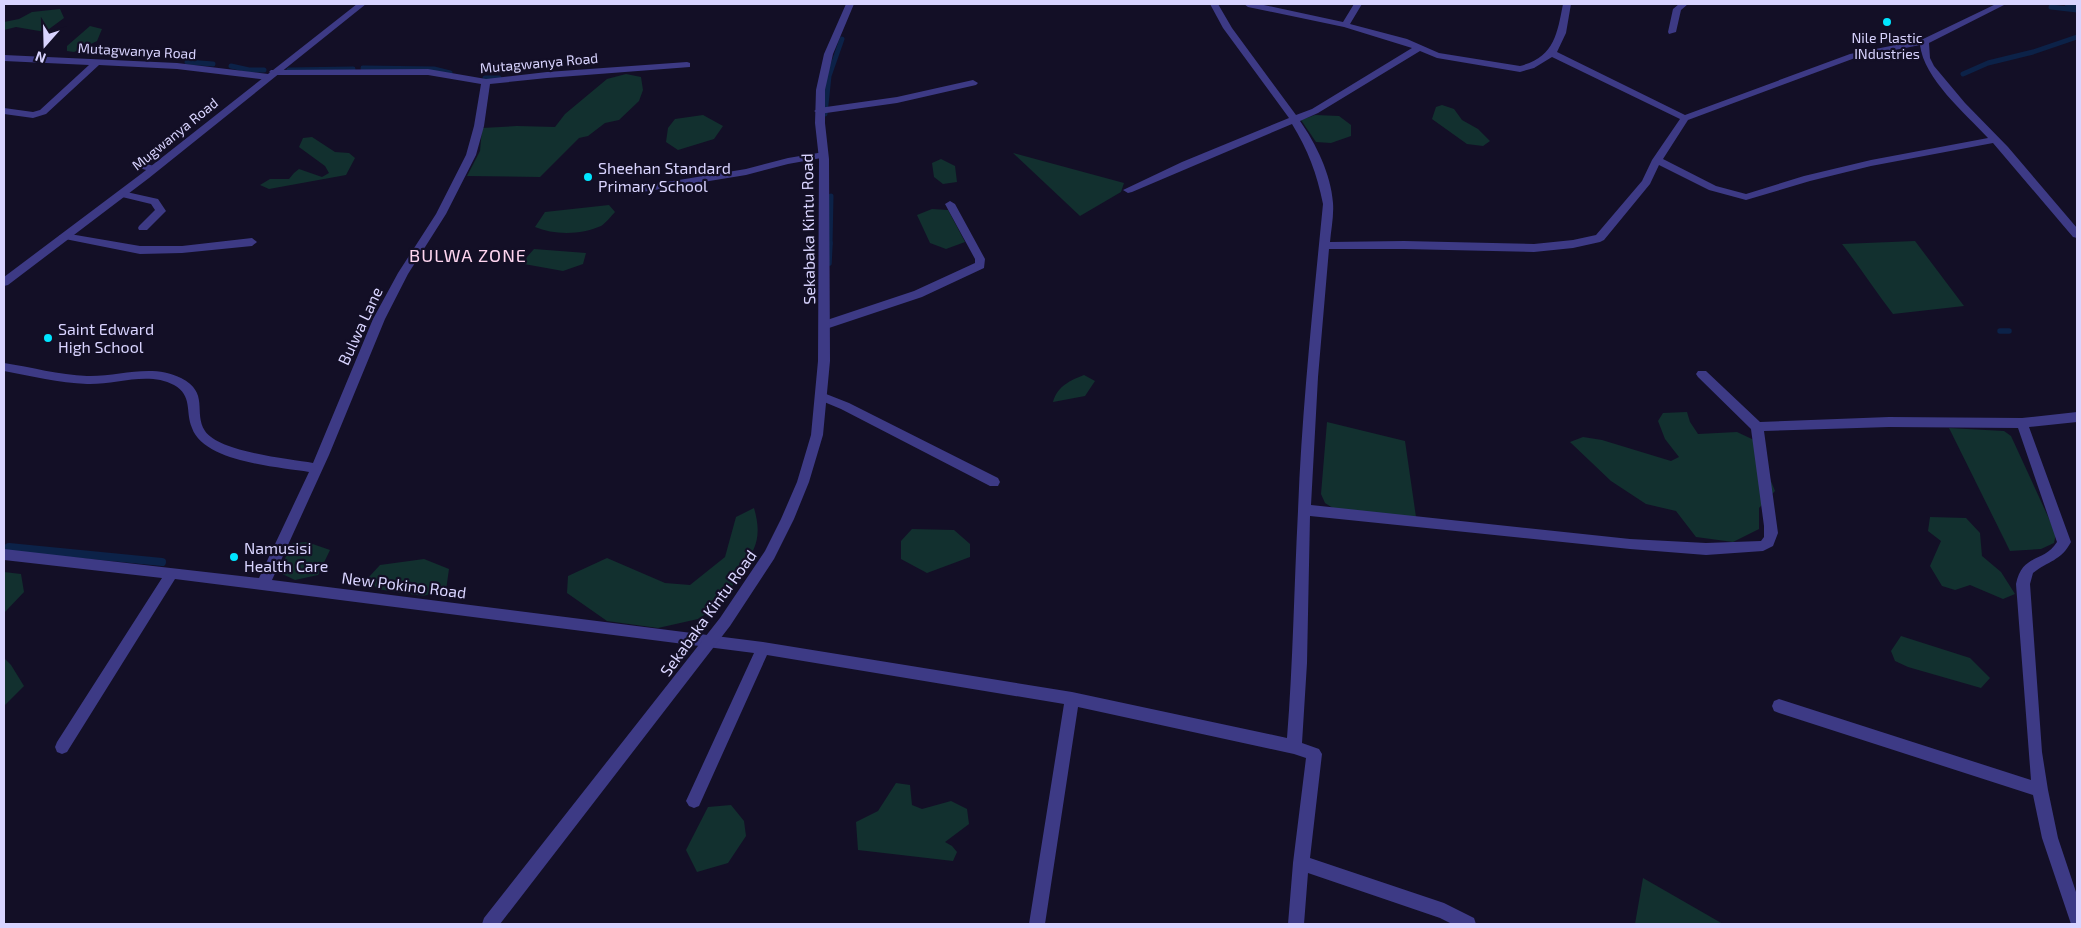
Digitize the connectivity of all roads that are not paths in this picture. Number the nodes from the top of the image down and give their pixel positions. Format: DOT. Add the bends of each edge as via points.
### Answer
graph roads {
  1 [pos="362,4"];
  2 [pos="850,4"];
  3 [pos="1214,4"];
  4 [pos="1248,4"];
  5 [pos="1358,4"];
  6 [pos="1567,4"];
  7 [pos="1684,4"];
  8 [pos="2002,4"];
  9 [pos="1345,25"];
  10 [pos="1672,32"];
  11 [pos="1924,42"];
  12 [pos="1418,48"];
  13 [pos="1552,54"];
  14 [pos="4,58"];
  15 [pos="97,62"];
  16 [pos="688,66"];
  17 [pos="271,74"];
  18 [pos="486,82"];
  19 [pos="973,83"];
  20 [pos="4,111"];
  21 [pos="820,112"];
  22 [pos="1685,118"];
  23 [pos="1294,120"];
  24 [pos="1996,139"];
  25 [pos="824,155"];
  26 [pos="1657,160"];
  27 [pos="135,164"];
  28 [pos="154,169"];
  29 [pos="1128,190"];
  30 [pos="630,191"];
  31 [pos="122,194"];
  32 [pos="950,204"];
  33 [pos="143,228"];
  34 [pos="2077,235"];
  35 [pos="64,236"];
  36 [pos="252,242"];
  37 [pos="1324,246"];
  38 [pos="4,282"];
  39 [pos="825,325"];
  40 [pos="4,367"];
  41 [pos="1702,374"];
  42 [pos="821,396"];
  43 [pos="2077,417"];
  44 [pos="2022,423"];
  45 [pos="1757,426"];
  46 [pos="316,468"];
  47 [pos="994,482"];
  48 [pos="1304,510"];
  49 [pos="4,554"];
  50 [pos="172,573"];
  51 [pos="263,585"];
  52 [pos="710,642"];
  53 [pos="763,648"];
  54 [pos="1072,699"];
  55 [pos="1779,706"];
  56 [pos="62,747"];
  57 [pos="1294,747"];
  58 [pos="2040,790"];
  59 [pos="694,801"];
  60 [pos="1301,863"];
  61 [pos="2077,918"];
  62 [pos="490,924"];
  63 [pos="1037,924"];
  64 [pos="1296,924"];
  65 [pos="1468,924"];
  1 -- 17 [label="street, Mugwanya Road"];
  2 -- 21 [label="street, Sekabaka Kintu Road" via="824,71"];
  3 -- 23 [label="street" via="1228,29"];
  4 -- 9 [label="street"];
  5 -- 9 [label="street"];
  6 -- 13 [label="street" via="1562,32"];
  7 -- 10 [label="street" via="1677,9"];
  8 -- 11 [label="street"];
  9 -- 12 [label="street"];
  11 -- 22 [label="street" via="1853,56"];
  11 -- 24 [label="street" via="1930,67"];
  12 -- 13 [label="street" via="1454,58 1520,68 1531,66"];
  12 -- 23 [label="street" via="1336,99"];
  13 -- 22 [label="street"];
  14 -- 15 [label="street, Mutagwanya Road"];
  15 -- 17 [label="street, Mutagwanya Road"];
  15 -- 20 [label="street" via="42,112"];
  16 -- 18 [label="street, Mutagwanya Road"];
  17 -- 18 [label="street, Mutagwanya Road" via="428,72"];
  17 -- 28 [label="street, Mugwanya Road"];
  18 -- 46 [label="street, Bulwa Lane" via="471,155 379,319"];
  19 -- 21 [label="street" via="905,100"];
  21 -- 25 [label="street, Sekabaka Kintu Road"];
  22 -- 26 [label="street"];
  23 -- 29 [label="street"];
  23 -- 37 [label="street" via="1325,178 1328,204"];
  24 -- 26 [label="street" via="1871,163 1746,197 1724,193"];
  24 -- 34 [label="street"];
  25 -- 30 [label="street"];
  25 -- 39 [label="street, Sekabaka Kintu Road"];
  26 -- 37 [label="street" via="1646,182 1600,238 1585,242 1534,248"];
  27 -- 28 [label="street"];
  28 -- 31 [label="street, Mugwanya Road"];
  31 -- 33 [label="street" via="154,201 161,211"];
  31 -- 35 [label="street, Mugwanya Road"];
  32 -- 39 [label="street" via="980,259 980,265 918,294"];
  35 -- 36 [label="street" via="140,250"];
  35 -- 38 [label="street, Mugwanya Road"];
  37 -- 48 [label="street"];
  39 -- 42 [label="street, Sekabaka Kintu Road"];
  40 -- 46 [label="street" via="87,380 147,375 177,381 192,393 201,436 215,447"];
  41 -- 45 [label="street"];
  42 -- 47 [label="street"];
  42 -- 52 [label="street, Sekabaka Kintu Road" via="818,430 792,514 764,564"];
  43 -- 44 [label="street"];
  44 -- 45 [label="street" via="1889,422"];
  44 -- 58 [label="street" via="2064,542 2054,556 2031,566 2024,574"];
  45 -- 48 [label="street" via="1772,537 1763,546 1706,549 1630,544"];
  46 -- 51 [label="street, Bulwa Lane"];
  48 -- 57 [label="street"];
  49 -- 50 [label="street, New Pokino Road"];
  50 -- 51 [label="street, New Pokino Road"];
  50 -- 56 [label="street"];
  51 -- 52 [label="street, New Pokino Road"];
  52 -- 53 [label="street, New Pokino Road"];
  52 -- 62 [label="street, Sekabaka Kintu Road"];
  53 -- 54 [label="street, New Pokino Road"];
  53 -- 59 [label="street"];
  54 -- 57 [label="street, New Pokino Road"];
  54 -- 63 [label="street"];
  55 -- 58 [label="street"];
  57 -- 60 [label="street, New Pokino Road" via="1314,754"];
  58 -- 61 [label="street" via="2050,838"];
  60 -- 64 [label="street"];
  60 -- 65 [label="street" via="1444,911"];
}
